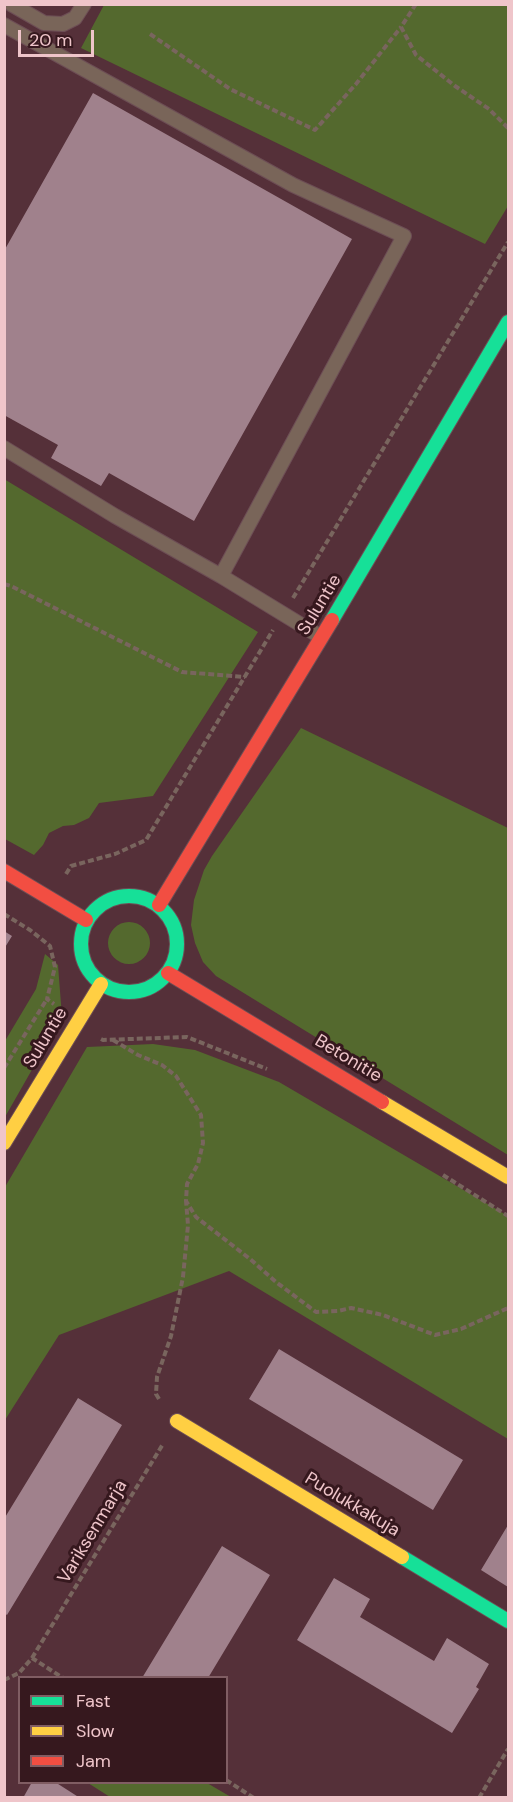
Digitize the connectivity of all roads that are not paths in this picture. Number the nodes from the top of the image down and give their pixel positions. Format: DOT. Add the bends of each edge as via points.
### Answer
graph roads {
  1 [pos="11,4"];
  2 [pos="84,4"];
  3 [pos="4,25"];
  4 [pos="508,322"];
  5 [pos="4,448"];
  6 [pos="221,576"];
  7 [pos="321,637"];
  8 [pos="4,871"];
  9 [pos="159,905"];
  10 [pos="86,920"];
  11 [pos="168,973"];
  12 [pos="101,984"];
  13 [pos="4,1143"];
  14 [pos="508,1177"];
  15 [pos="177,1421"];
  16 [pos="508,1621"];
  1 -- 2 [label="lane" via="44,23 63,24 75,18"];
  3 -- 6 [label="lane" via="293,185 404,236"];
  4 -- 7 [label="street, Suluntie"];
  5 -- 6 [label="lane"];
  6 -- 7 [label="lane"];
  7 -- 9 [label="street, Suluntie"];
  8 -- 10 [label="street"];
  9 -- 10 [label="street" via="133,895 106,900"];
  9 -- 11 [label="street" via="174,925 178,950"];
  10 -- 12 [label="street" via="80,943 85,966"];
  11 -- 12 [label="street" via="149,988 124,992"];
  11 -- 14 [label="street, Betonitie"];
  12 -- 13 [label="street, Suluntie"];
  15 -- 16 [label="street, Puolukkakuja"];
}
